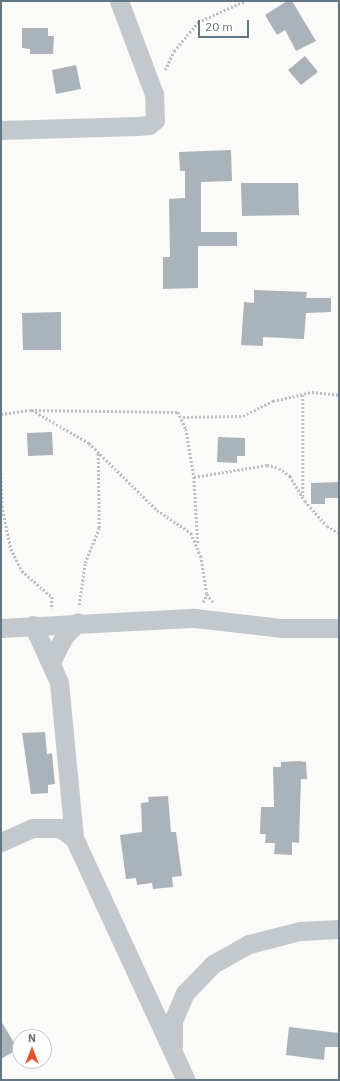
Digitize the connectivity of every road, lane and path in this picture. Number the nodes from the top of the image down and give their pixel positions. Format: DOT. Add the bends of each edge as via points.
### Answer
graph roads {
  1 [pos="119,1"];
  2 [pos="245,1"];
  3 [pos="154,94"];
  4 [pos="1,130"];
  5 [pos="303,395"];
  6 [pos="339,395"];
  7 [pos="31,410"];
  8 [pos="1,414"];
  9 [pos="183,417"];
  10 [pos="98,451"];
  11 [pos="1,473"];
  12 [pos="194,477"];
  13 [pos="303,496"];
  14 [pos="339,533"];
  15 [pos="198,544"];
  16 [pos="226,620"];
  17 [pos="75,622"];
  18 [pos="40,625"];
  19 [pos="1,628"];
  20 [pos="339,628"];
  21 [pos="52,660"];
  22 [pos="74,838"];
  23 [pos="1,842"];
  24 [pos="339,929"];
  25 [pos="173,1051"];
  26 [pos="186,1080"];
  1 -- 3 [label="street"];
  2 -- 3 [label="path" via="193,27 174,50"];
  3 -- 4 [label="street" via="155,120 149,125"];
  5 -- 6 [label="path" via="322,390"];
  5 -- 9 [label="path" via="273,401 243,416"];
  5 -- 13 [label="path"];
  7 -- 8 [label="path"];
  7 -- 9 [label="path" via="172,410"];
  7 -- 10 [label="path" via="64,426"];
  9 -- 12 [label="path"];
  10 -- 15 [label="path" via="157,510 191,533"];
  10 -- 17 [label="path" via="99,528 85,563 83,594"];
  11 -- 18 [label="path" via="2,506 10,549 22,571 54,600"];
  12 -- 13 [label="path" via="267,464 290,476"];
  12 -- 15 [label="path"];
  13 -- 14 [label="path" via="327,526"];
  15 -- 16 [label="path" via="207,594"];
  16 -- 17 [label="street"];
  16 -- 20 [label="street" via="282,628"];
  17 -- 18 [label="street"];
  17 -- 21 [label="street" via="65,634"];
  18 -- 19 [label="street"];
  18 -- 21 [label="street"];
  21 -- 22 [label="street" via="59,682"];
  22 -- 23 [label="street" via="60,828 32,828"];
  22 -- 25 [label="street"];
  24 -- 25 [label="street" via="300,931 249,944 213,964 185,993 173,1022"];
  25 -- 26 [label="street"];
}
